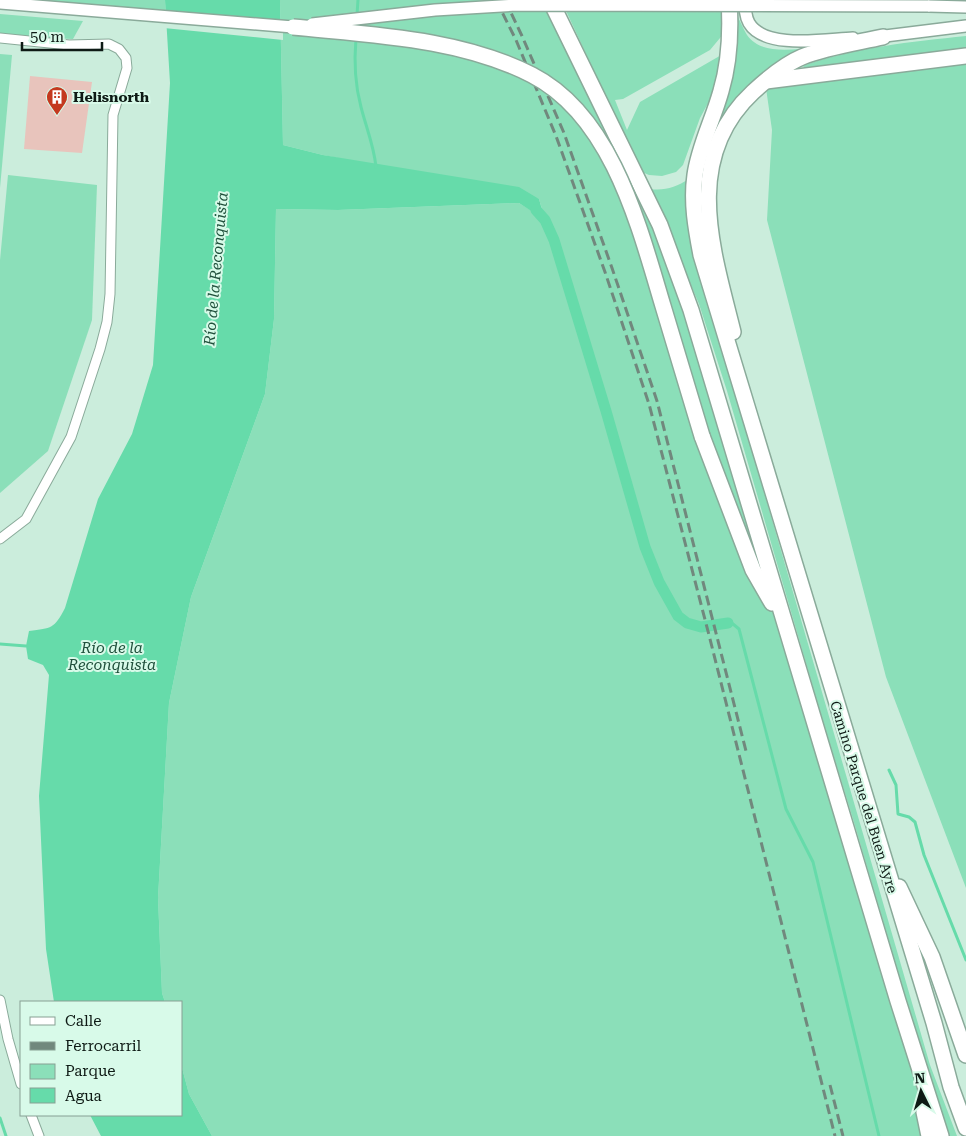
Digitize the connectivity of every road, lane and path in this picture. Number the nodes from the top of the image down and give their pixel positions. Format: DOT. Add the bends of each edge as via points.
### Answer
graph roads {
  1 [pos="550,0"];
  2 [pos="729,0"];
  3 [pos="745,0"];
  4 [pos="0,3"];
  5 [pos="966,7"];
  6 [pos="966,26"];
  7 [pos="293,27"];
  8 [pos="883,37"];
  9 [pos="0,38"];
  10 [pos="966,56"];
  11 [pos="765,81"];
  12 [pos="765,464"];
  13 [pos="0,540"];
  14 [pos="785,626"];
  15 [pos="876,835"];
  16 [pos="0,1000"];
  17 [pos="966,1055"];
  18 [pos="916,1061"];
  19 [pos="20,1081"];
  20 [pos="31,1116"];
  21 [pos="966,1128"];
  22 [pos="39,1136"];
  23 [pos="929,1136"];
  24 [pos="941,1136"];
  1 -- 14 [label="highway" via="660,225 703,348"];
  2 -- 12 [label="highway" via="730,42 726,71 696,168 694,213 707,278"];
  3 -- 8 [label="main road" via="748,22 758,33 773,39"];
  4 -- 7 [label="main road"];
  5 -- 7 [label="main road, bridge" via="517,5 445,9"];
  6 -- 8 [label="main road"];
  7 -- 14 [label="highway, bridge" via="438,44 502,62 534,76 569,101 586,121 604,148 633,211 702,436 754,570"];
  8 -- 11 [label="highway" via="803,57"];
  9 -- 13 [label="street" via="69,45 109,44 119,49 128,63 113,115 110,294 100,349 63,455 26,518"];
  10 -- 11 [label="highway"];
  11 -- 12 [label="highway" via="736,110 722,133 713,158 708,197 713,249"];
  12 -- 15 [label="highway, Camino Parque del Buen Ayre"];
  14 -- 18 [label="highway, Camino Parque del Buen Ayre"];
  15 -- 17 [label="highway" via="932,957"];
  15 -- 21 [label="highway, Camino Parque del Buen Ayre"];
  16 -- 19 [label="street"];
  18 -- 23 [label="highway"];
  18 -- 24 [label="highway, Camino Parque del Buen Ayre"];
  20 -- 22 [label="street"];
}
